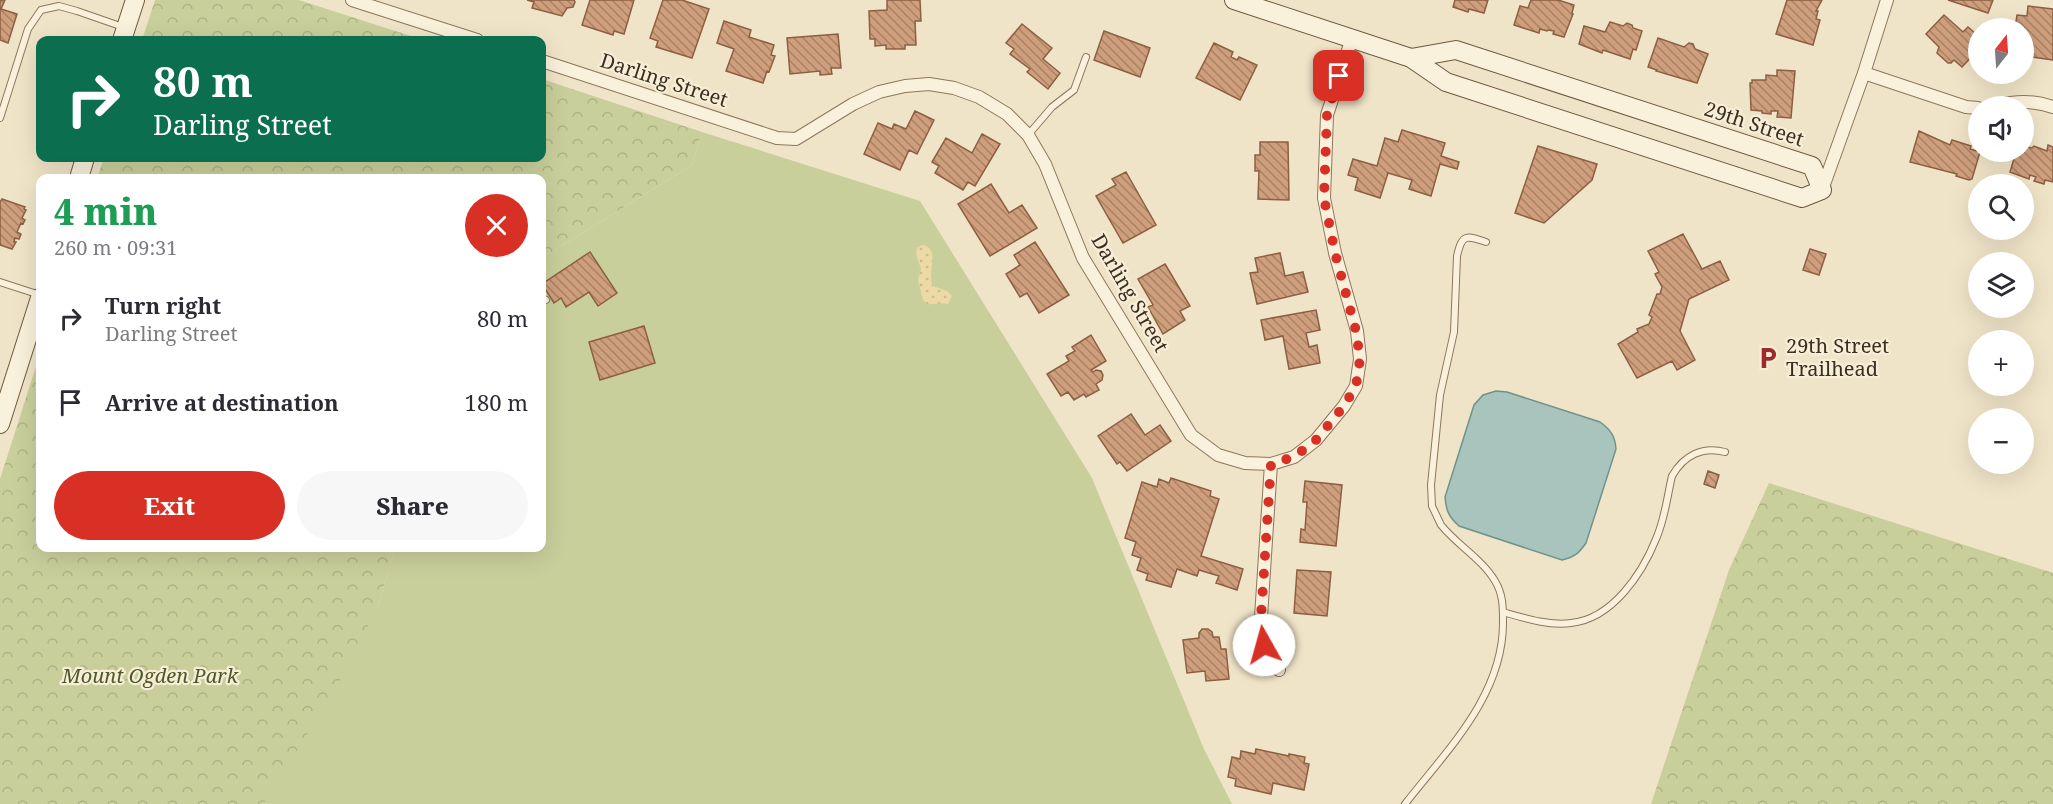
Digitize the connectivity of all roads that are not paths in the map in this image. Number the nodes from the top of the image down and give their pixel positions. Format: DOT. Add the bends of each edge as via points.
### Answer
graph roads {
  1 [pos="135,0"];
  2 [pos="352,0"];
  3 [pos="1887,0"];
  4 [pos="1240,1"];
  5 [pos="124,35"];
  6 [pos="464,36"];
  7 [pos="1352,38"];
  8 [pos="1086,57"];
  9 [pos="1411,58"];
  10 [pos="546,62"];
  11 [pos="1864,73"];
  12 [pos="2034,102"];
  13 [pos="1968,107"];
  14 [pos="2053,107"];
  15 [pos="0,118"];
  16 [pos="1028,135"];
  17 [pos="1822,190"];
  18 [pos="1486,242"];
  19 [pos="0,282"];
  20 [pos="36,295"];
  21 [pos="36,309"];
  22 [pos="0,423"];
  23 [pos="1725,452"];
  24 [pos="1271,464"];
  25 [pos="1503,612"];
  26 [pos="1280,670"];
  27 [pos="1405,804"];
  1 -- 5 [label="street"];
  2 -- 6 [label="street"];
  3 -- 11 [label="street"];
  4 -- 7 [label="street, 29th Street"];
  5 -- 15 [label="lane" via="59,6 41,10 28,28"];
  7 -- 9 [label="street, 29th Street"];
  7 -- 24 [label="street, Darling Street" via="1327,115 1324,198 1356,331 1360,359 1356,386 1316,440 1294,457"];
  8 -- 16 [label="lane" via="1074,90 1052,107"];
  9 -- 17 [label="street, 29th Street" via="1446,82 1802,198"];
  9 -- 17 [label="street, 29th Street" via="1456,50 1812,166"];
  10 -- 16 [label="street, Darling Street" via="777,138 796,139 879,92 929,84 979,97 1007,114"];
  11 -- 13 [label="street"];
  11 -- 17 [label="street"];
  12 -- 14 [label="street"];
  16 -- 24 [label="street, Darling Street" via="1045,164 1083,258 1191,435 1218,455 1245,463"];
  18 -- 25 [label="lane" via="1466,237 1459,245 1454,332 1440,395 1430,496 1441,525 1495,581"];
  19 -- 20 [label="lane"];
  21 -- 22 [label="street"];
  23 -- 25 [label="lane" via="1702,450 1674,471 1663,519 1647,557 1615,601 1602,611 1579,622 1558,624"];
  24 -- 26 [label="street" via="1260,632"];
  25 -- 27 [label="lane" via="1500,654 1482,701"];
}
